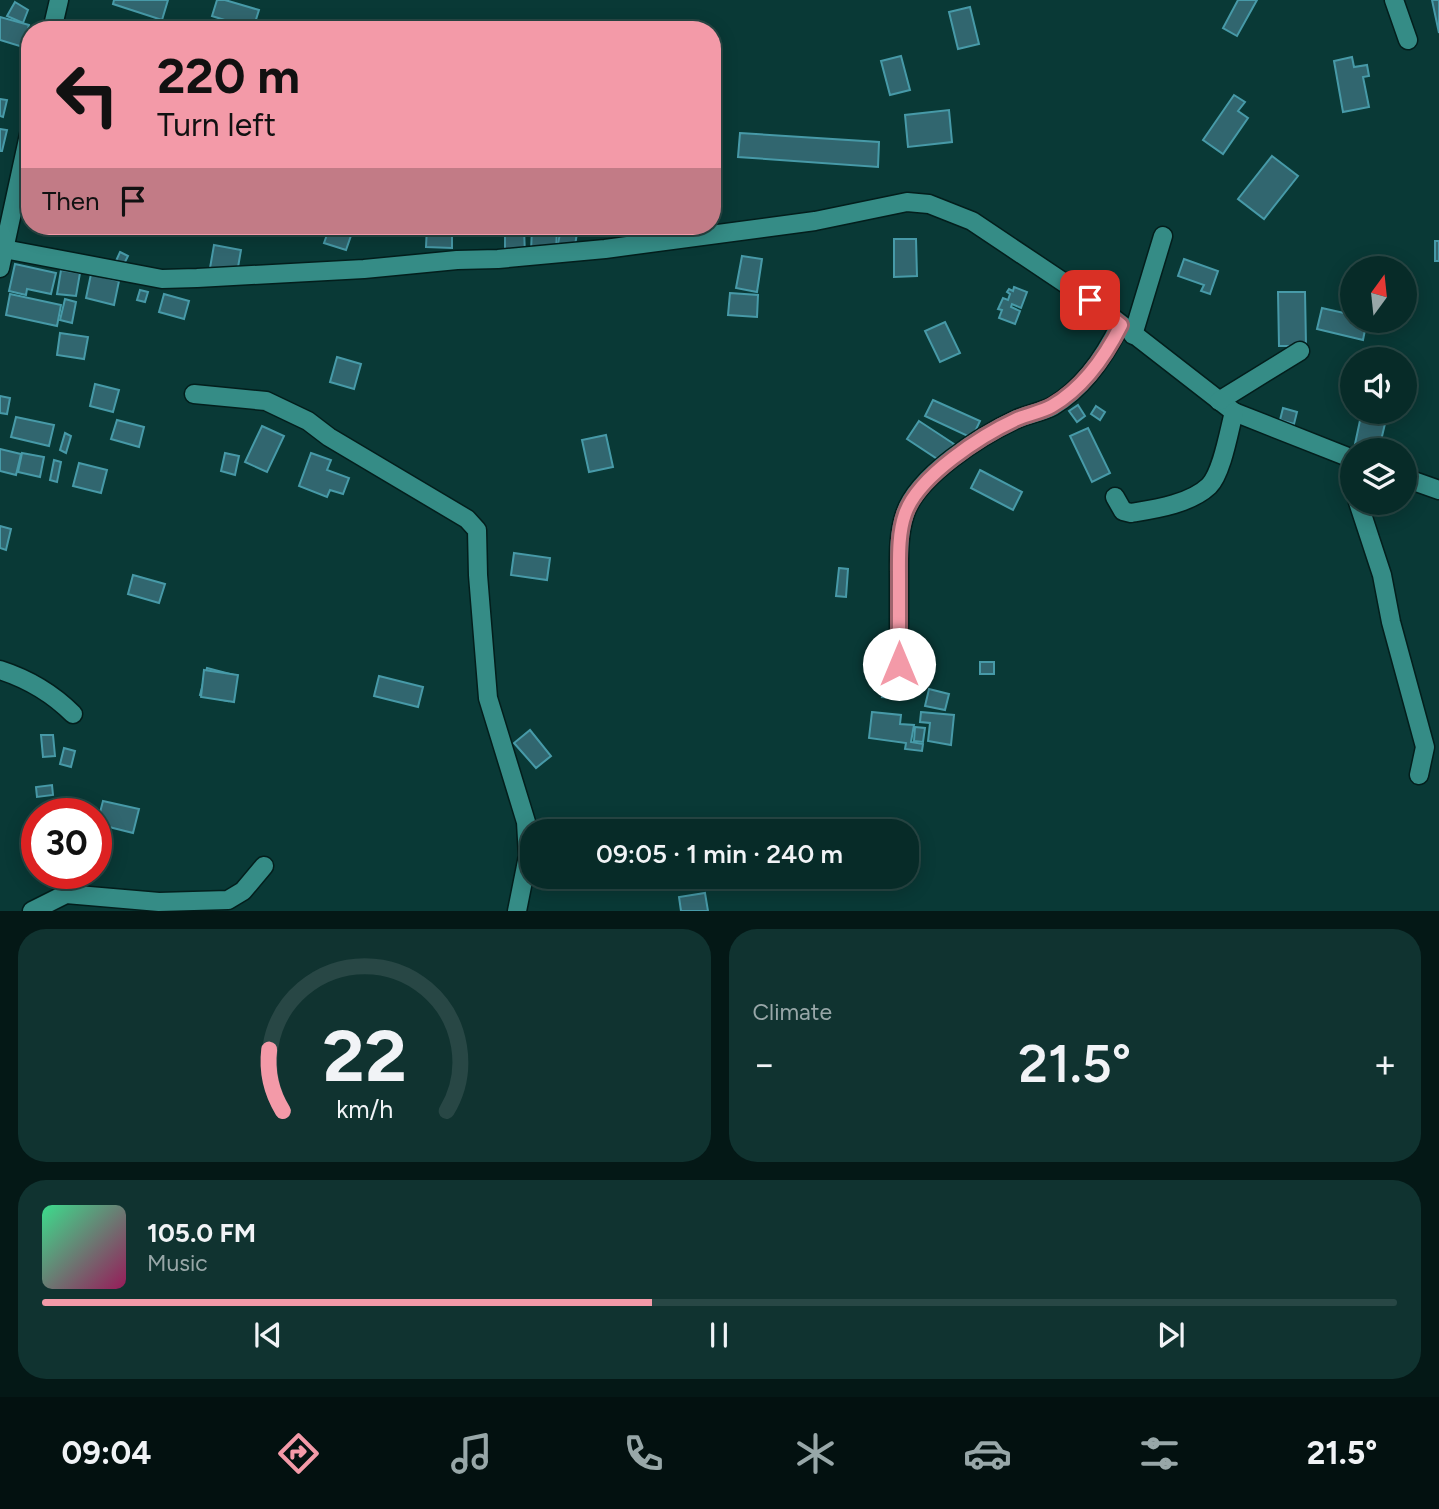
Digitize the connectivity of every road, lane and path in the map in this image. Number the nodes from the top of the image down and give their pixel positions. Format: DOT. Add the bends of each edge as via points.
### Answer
graph roads {
  1 [pos="59,0"];
  2 [pos="1394,0"];
  3 [pos="54,21"];
  4 [pos="1408,40"];
  5 [pos="21,168"];
  6 [pos="721,234"];
  7 [pos="710,235"];
  8 [pos="1163,236"];
  9 [pos="2,248"];
  10 [pos="0,268"];
  11 [pos="1127,330"];
  12 [pos="1300,351"];
  13 [pos="194,394"];
  14 [pos="1219,401"];
  15 [pos="1234,412"];
  16 [pos="1340,454"];
  17 [pos="1417,482"];
  18 [pos="1439,490"];
  19 [pos="1115,497"];
  20 [pos="1362,515"];
  21 [pos="899,664"];
  22 [pos="0,670"];
  23 [pos="73,714"];
  24 [pos="1419,775"];
  25 [pos="264,866"];
  26 [pos="32,911"];
  27 [pos="517,911"];
  1 -- 3 [label="street"];
  2 -- 4 [label="street"];
  5 -- 9 [label="street"];
  6 -- 11 [label="street" via="907,202 929,204 972,221"];
  7 -- 9 [label="street" via="498,259 162,279"];
  8 -- 11 [label="street"];
  9 -- 10 [label="street"];
  11 -- 14 [label="street"];
  11 -- 21 [label="street" via="1079,386 1052,407 980,439 946,463 911,503 899,548"];
  12 -- 14 [label="street"];
  13 -- 27 [label="street" via="266,401 307,421 467,519 477,530 488,698 526,822 528,856"];
  14 -- 15 [label="street"];
  15 -- 16 [label="street"];
  15 -- 19 [label="street" via="1210,485 1187,499 1131,513 1123,511"];
  17 -- 18 [label="street"];
  20 -- 24 [label="street" via="1425,747"];
  22 -- 23 [label="street" via="58,699"];
  25 -- 26 [label="street" via="243,891 228,900 159,902 66,894"];
}
